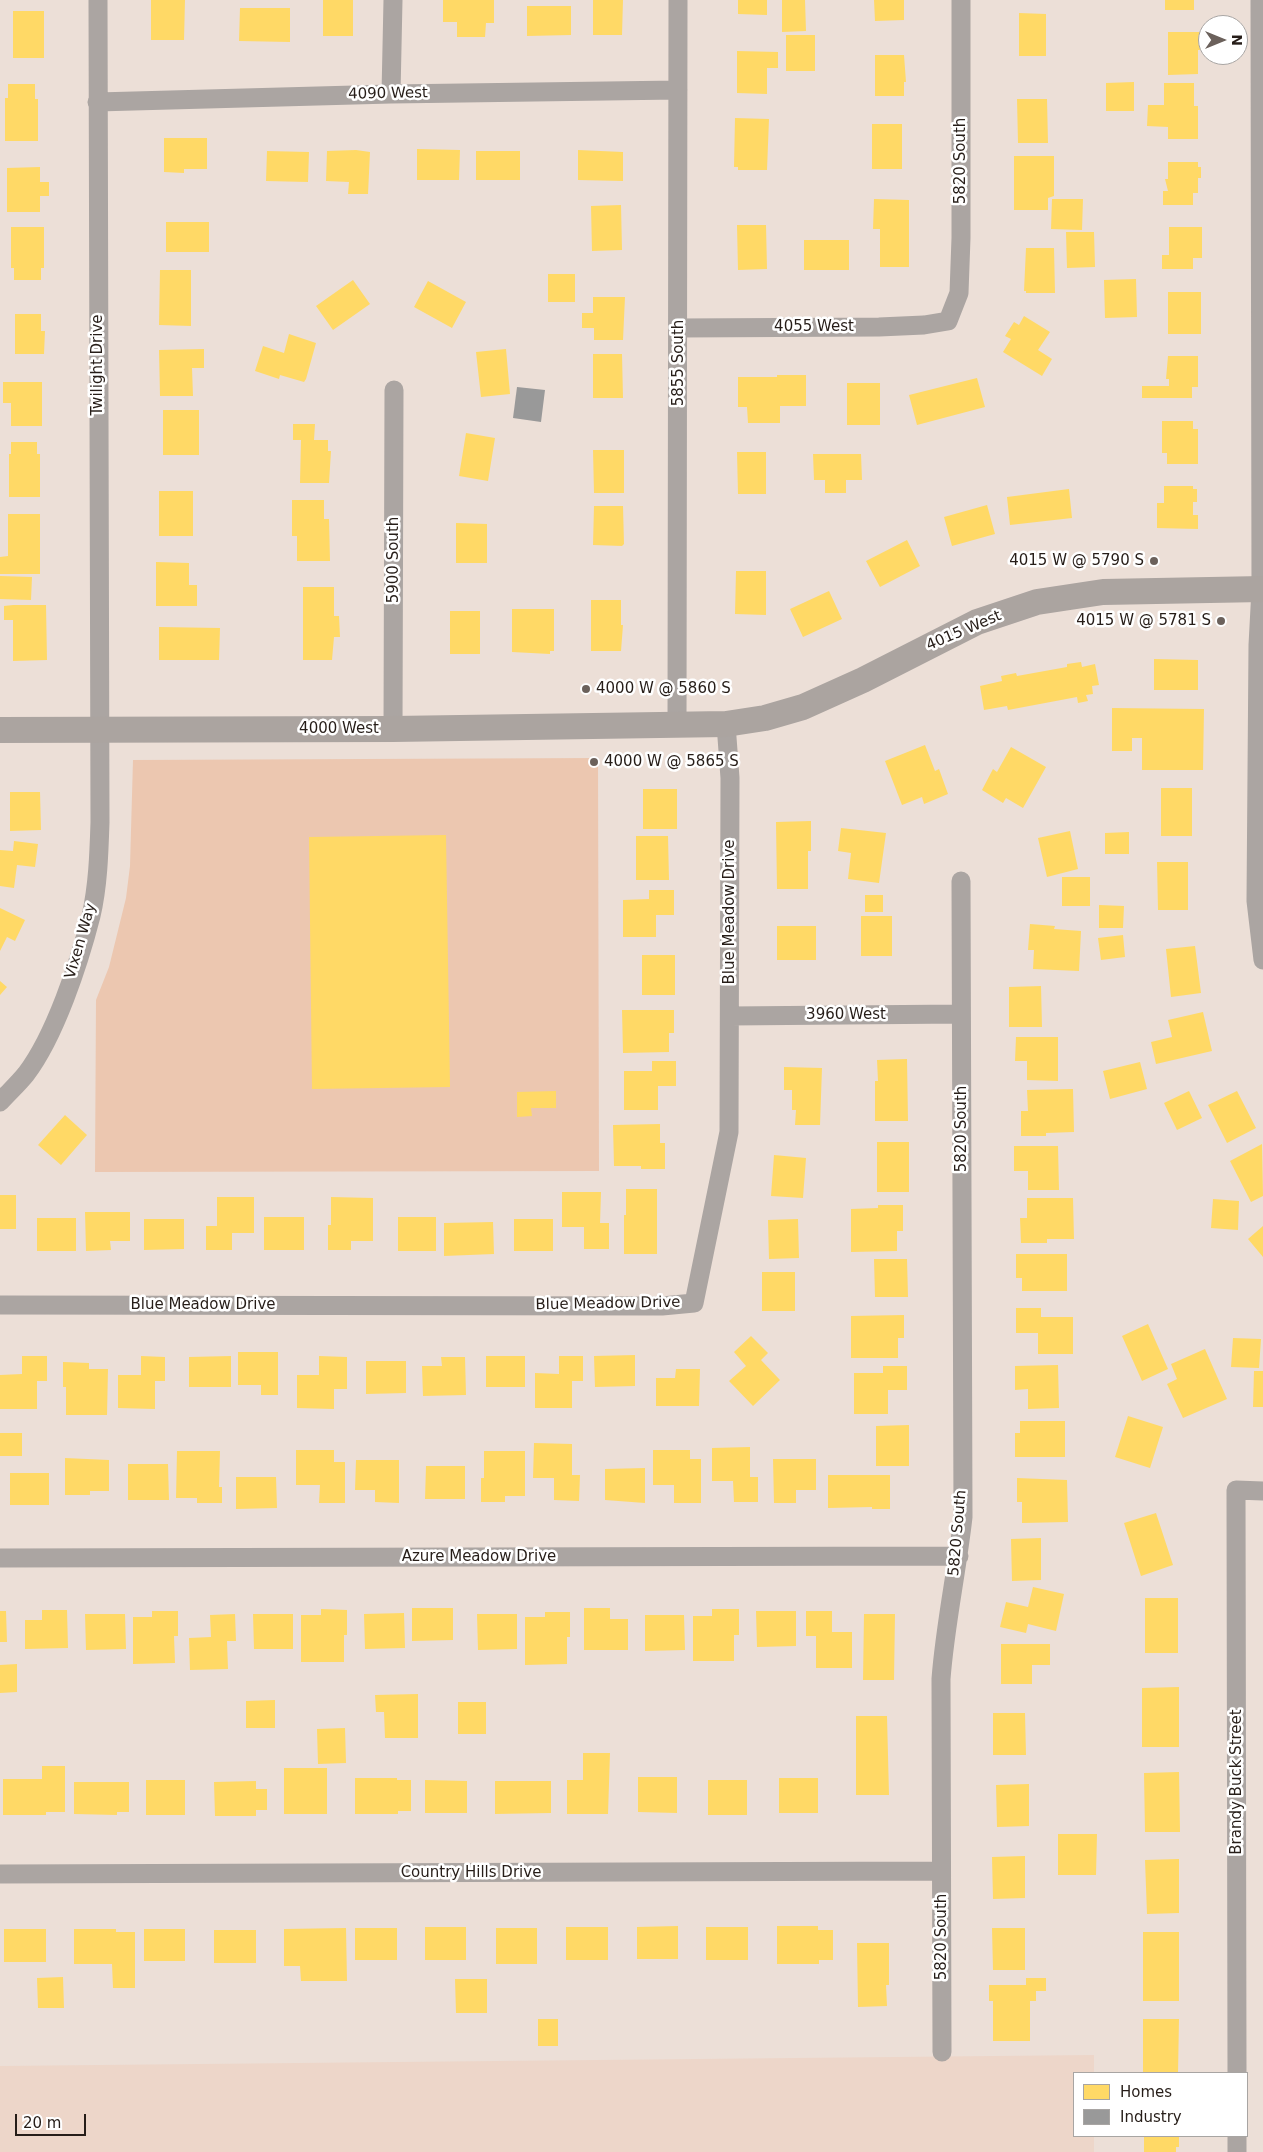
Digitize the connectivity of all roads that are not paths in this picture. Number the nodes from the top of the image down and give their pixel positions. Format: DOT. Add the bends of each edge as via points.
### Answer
graph roads {
  1 [pos="98,0"];
  2 [pos="393,0"];
  3 [pos="678,0"];
  4 [pos="961,0"];
  5 [pos="1260,0"];
  6 [pos="678,90"];
  7 [pos="391,94"];
  8 [pos="97,102"];
  9 [pos="1262,307"];
  10 [pos="948,321"];
  11 [pos="679,328"];
  12 [pos="394,390"];
  13 [pos="1262,589"];
  14 [pos="726,724"];
  15 [pos="677,726"];
  16 [pos="393,729"];
  17 [pos="0,730"];
  18 [pos="99,730"];
  19 [pos="962,881"];
  20 [pos="1259,901"];
  21 [pos="1263,960"];
  22 [pos="962,1014"];
  23 [pos="730,1016"];
  24 [pos="0,1102"];
  25 [pos="0,1305"];
  26 [pos="1263,1491"];
  27 [pos="959,1556"];
  28 [pos="0,1558"];
  29 [pos="941,1871"];
  30 [pos="0,1874"];
  31 [pos="942,2052"];
  32 [pos="1237,2072"];
  33 [pos="1237,2137"];
  34 [pos="1237,2152"];
  1 -- 8 [label="street, Twilight Drive"];
  2 -- 7 [label="street"];
  3 -- 6 [label="street, 5855 South"];
  4 -- 10 [label="street, 5820 South" via="959,293"];
  5 -- 9 [label="street"];
  6 -- 7 [label="street, 4090 West"];
  6 -- 11 [label="street, 5855 South"];
  7 -- 8 [label="street, 4090 West"];
  8 -- 18 [label="street, Twilight Drive"];
  9 -- 13 [label="street"];
  10 -- 11 [label="street, 4055 West" via="880,327"];
  11 -- 15 [label="street, 5855 South"];
  12 -- 16 [label="street, 5900 South"];
  13 -- 14 [label="street, 4015 West" via="1103,592 1037,602 977,622 803,707 765,718"];
  13 -- 20 [label="street" via="1258,645"];
  14 -- 15 [label="street, 4015 West"];
  14 -- 23 [label="street, Blue Meadow Drive" via="730,778"];
  15 -- 16 [label="street, 4000 West"];
  16 -- 18 [label="street, 4000 West"];
  17 -- 18 [label="street, 4000 West"];
  18 -- 24 [label="street, Vixen Way" via="98,869 91,915 53,1026 26,1074"];
  19 -- 22 [label="street, 5820 South"];
  20 -- 21 [label="street"];
  22 -- 23 [label="street, 3960 West"];
  22 -- 27 [label="street, 5820 South" via="963,1517"];
  23 -- 25 [label="street, Blue Meadow Drive" via="729,1132 694,1302 662,1306"];
  26 -- 32 [label="street, Brandy Buck Street" via="1236,1490"];
  27 -- 28 [label="street, Azure Meadow Drive"];
  27 -- 29 [label="street, 5820 South" via="941,1679"];
  29 -- 30 [label="street, Country Hills Drive"];
  29 -- 31 [label="street, 5820 South"];
  33 -- 34 [label="street"];
}
